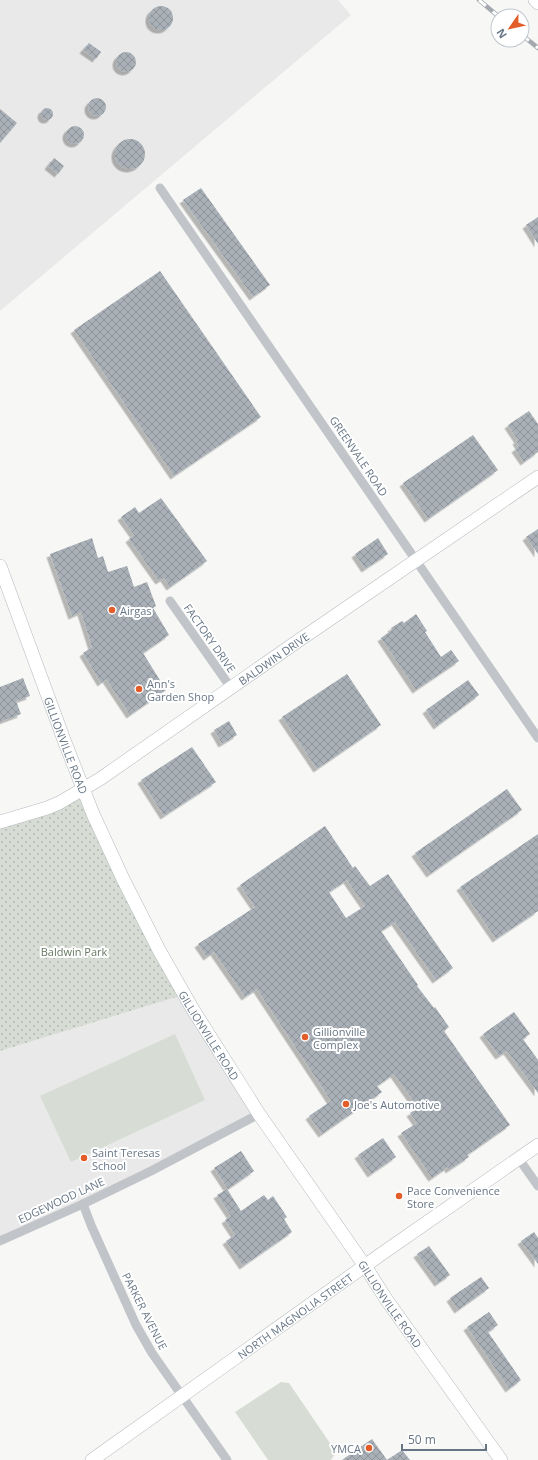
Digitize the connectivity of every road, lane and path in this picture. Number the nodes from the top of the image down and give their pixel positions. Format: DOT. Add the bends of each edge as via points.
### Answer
graph roads {
  1 [pos="535,0"];
  2 [pos="538,3"];
  3 [pos="160,188"];
  4 [pos="538,477"];
  5 [pos="416,561"];
  6 [pos="0,566"];
  7 [pos="170,602"];
  8 [pos="231,688"];
  9 [pos="538,738"];
  10 [pos="83,789"];
  11 [pos="0,822"];
  12 [pos="259,1114"];
  13 [pos="538,1145"];
  14 [pos="519,1159"];
  15 [pos="538,1186"];
  16 [pos="83,1204"];
  17 [pos="0,1241"];
  18 [pos="365,1266"];
  19 [pos="183,1396"];
  20 [pos="92,1460"];
  21 [pos="227,1460"];
  22 [pos="500,1460"];
  1 -- 2 [label="street"];
  3 -- 5 [label="street, GREENVALE ROAD"];
  4 -- 5 [label="street, BALDWIN DRIVE"];
  5 -- 8 [label="street, BALDWIN DRIVE"];
  5 -- 9 [label="street, GREENVALE ROAD"];
  6 -- 10 [label="street, GILLIONVILLE ROAD"];
  7 -- 8 [label="street, FACTORY DRIVE"];
  8 -- 10 [label="street, BALDWIN DRIVE"];
  10 -- 11 [label="street, BALDWIN DRIVE" via="47,808"];
  10 -- 12 [label="street, GILLIONVILLE ROAD" via="123,879 159,950 192,1008"];
  12 -- 16 [label="street, EDGEWOOD LANE"];
  12 -- 18 [label="street, GILLIONVILLE ROAD"];
  13 -- 14 [label="street, NORTH MAGNOLIA STREET"];
  14 -- 15 [label="street"];
  14 -- 18 [label="street, NORTH MAGNOLIA STREET"];
  16 -- 17 [label="street, EDGEWOOD LANE"];
  16 -- 19 [label="street, PARKER AVENUE" via="136,1325 152,1353"];
  18 -- 19 [label="street, NORTH MAGNOLIA STREET"];
  18 -- 22 [label="street, GILLIONVILLE ROAD"];
  19 -- 20 [label="street, NORTH MAGNOLIA STREET"];
  19 -- 21 [label="street, PARKER AVENUE"];
}
